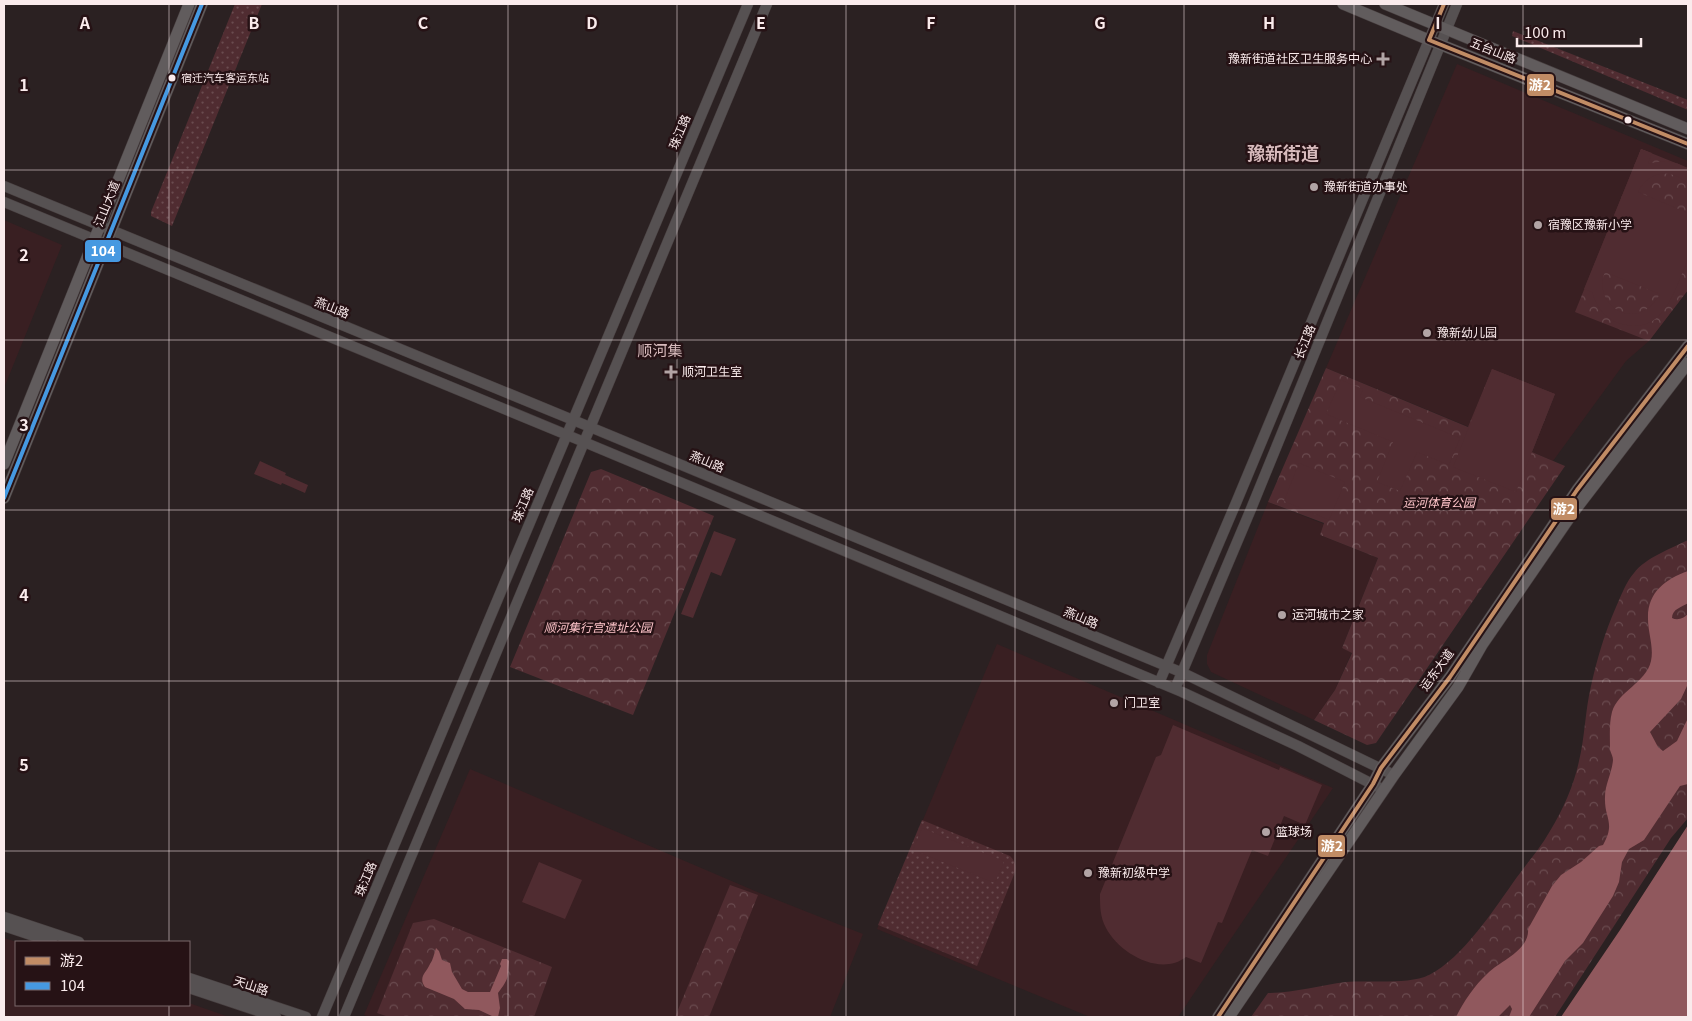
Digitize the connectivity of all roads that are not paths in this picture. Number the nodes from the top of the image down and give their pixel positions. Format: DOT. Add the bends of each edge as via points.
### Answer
graph roads {
  1 [pos="189,4"];
  2 [pos="202,4"];
  3 [pos="748,4"];
  4 [pos="767,4"];
  5 [pos="1343,4"];
  6 [pos="1385,4"];
  7 [pos="1444,4"];
  8 [pos="1457,4"];
  9 [pos="1441,27"];
  10 [pos="1434,42"];
  11 [pos="1688,129"];
  12 [pos="1688,144"];
  13 [pos="4,186"];
  14 [pos="4,202"];
  15 [pos="98,226"];
  16 [pos="111,232"];
  17 [pos="94,239"];
  18 [pos="106,244"];
  19 [pos="1688,346"];
  20 [pos="1688,363"];
  21 [pos="572,420"];
  22 [pos="590,427"];
  23 [pos="566,434"];
  24 [pos="584,442"];
  25 [pos="4,464"];
  26 [pos="4,498"];
  27 [pos="1167,667"];
  28 [pos="1182,673"];
  29 [pos="1160,683"];
  30 [pos="1175,689"];
  31 [pos="1381,768"];
  32 [pos="1394,775"];
  33 [pos="1373,784"];
  34 [pos="1384,790"];
  35 [pos="4,917"];
  36 [pos="4,926"];
  37 [pos="49,941"];
  38 [pos="76,941"];
  39 [pos="190,978"];
  40 [pos="190,988"];
  41 [pos="276,1017"];
  42 [pos="306,1017"];
  43 [pos="322,1017"];
  44 [pos="344,1017"];
  45 [pos="1218,1017"];
  46 [pos="1229,1017"];
  1 -- 15 [label="main road, 江山大道"];
  2 -- 16 [label="main road, 江山大道"];
  3 -- 21 [label="street, 珠江路"];
  4 -- 22 [label="street"];
  5 -- 10 [label="main road, 五台山路"];
  6 -- 9 [label="main road, 五台山路"];
  7 -- 9 [label="street, 长江路"];
  8 -- 9 [label="street, 长江路"];
  9 -- 10 [label="street, 长江路"];
  9 -- 11 [label="main road, 五台山路"];
  10 -- 12 [label="main road, 五台山路"];
  10 -- 27 [label="street, 长江路"];
  10 -- 28 [label="street, 长江路"];
  13 -- 15 [label="street, 燕山路"];
  14 -- 17 [label="street"];
  15 -- 16 [label="street, 燕山路"];
  15 -- 17 [label="main road, 江山大道"];
  16 -- 18 [label="main road, 江山大道"];
  16 -- 21 [label="street, 燕山路"];
  17 -- 18 [label="street"];
  17 -- 25 [label="main road, 江山大道"];
  18 -- 23 [label="street"];
  18 -- 26 [label="main road, 江山大道"];
  19 -- 31 [label="main road, 运东大道" via="1578,490 1450,677"];
  20 -- 32 [label="main road, 运东大道" via="1576,508 1482,645 1458,687"];
  21 -- 22 [label="street, 燕山路"];
  21 -- 23 [label="street, 珠江路"];
  22 -- 24 [label="street"];
  22 -- 27 [label="street, 燕山路"];
  23 -- 24 [label="street"];
  23 -- 43 [label="street, 珠江路"];
  24 -- 29 [label="street"];
  24 -- 44 [label="street"];
  27 -- 28 [label="street, 燕山路"];
  27 -- 29 [label="street, 长江路"];
  28 -- 30 [label="street, 长江路"];
  28 -- 31 [label="street, 燕山路"];
  29 -- 30 [label="street"];
  30 -- 33 [label="street"];
  31 -- 32 [label="street, 燕山路"];
  31 -- 33 [label="main road, 运东大道"];
  32 -- 34 [label="main road, 运东大道"];
  33 -- 34 [label="street"];
  33 -- 45 [label="main road, 运东大道"];
  34 -- 46 [label="main road, 运东大道"];
  35 -- 38 [label="street"];
  36 -- 37 [label="street"];
  39 -- 42 [label="street, 天山路"];
  40 -- 41 [label="street, 天山路"];
}
